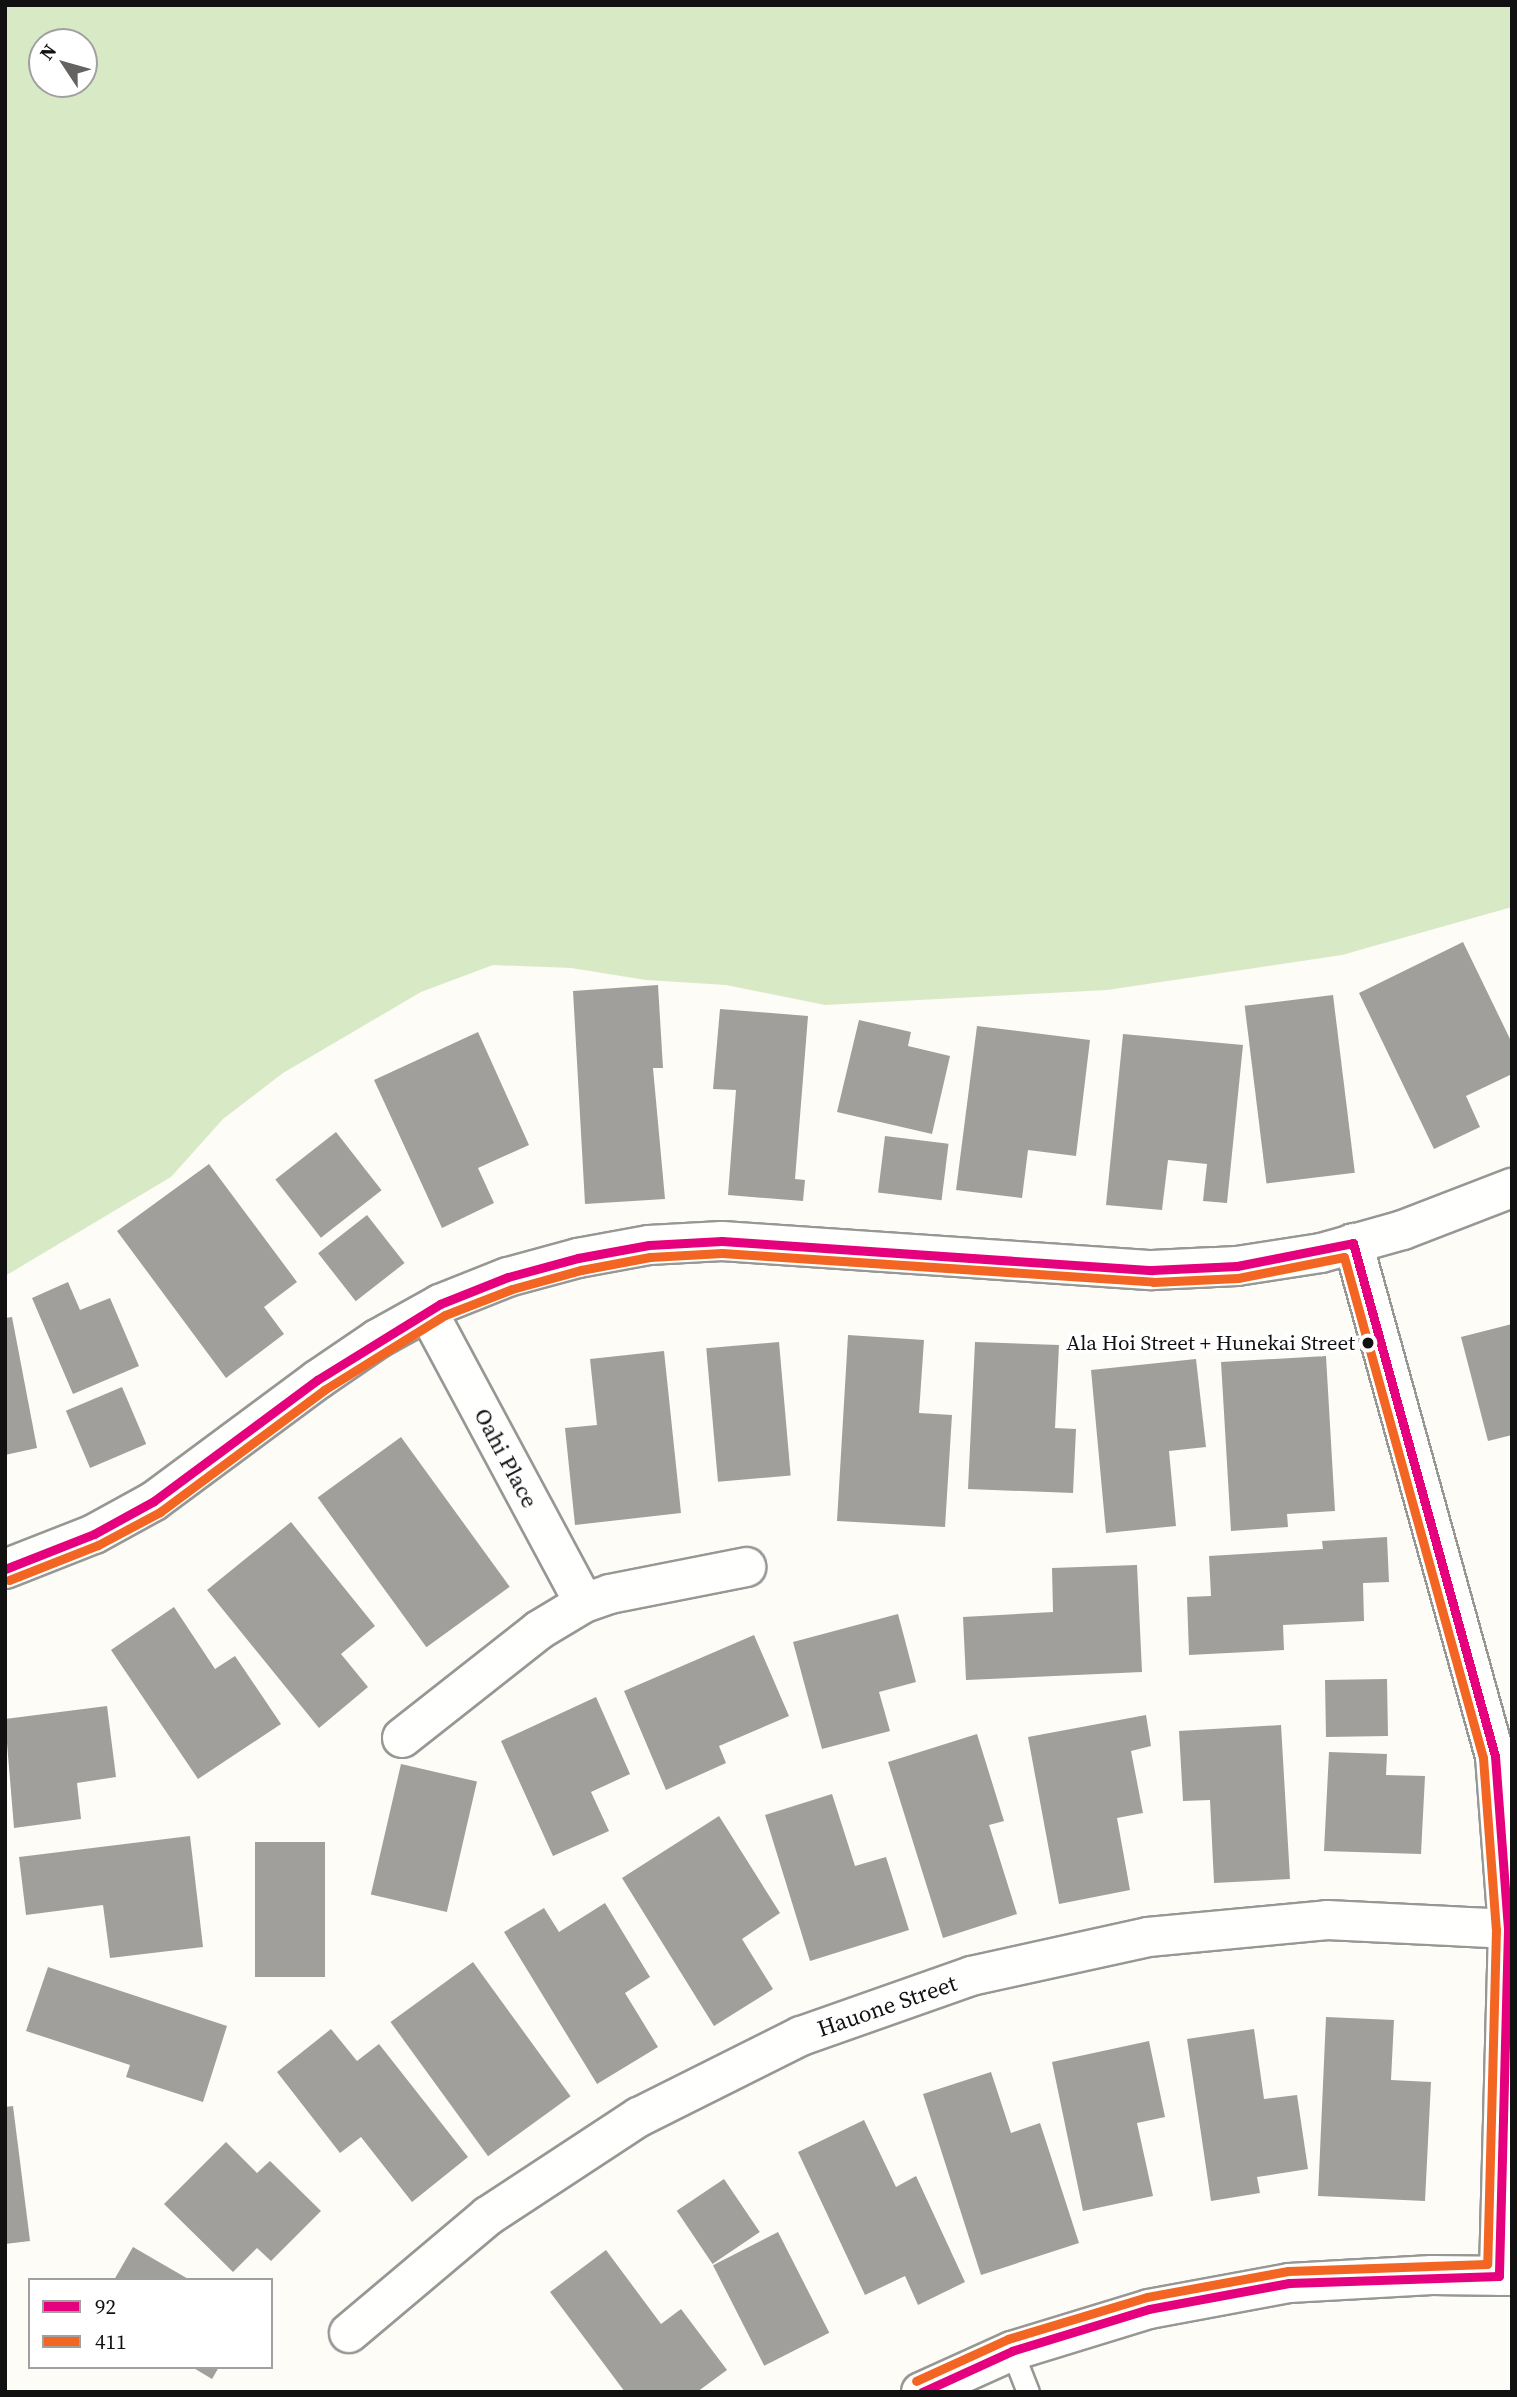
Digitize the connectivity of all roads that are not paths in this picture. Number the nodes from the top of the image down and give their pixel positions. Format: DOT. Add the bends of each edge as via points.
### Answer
graph roads {
  1 [pos="1512,1188"];
  2 [pos="1353,1242"];
  3 [pos="428,1312"];
  4 [pos="746,1567"];
  5 [pos="5,1569"];
  6 [pos="584,1603"];
  7 [pos="402,1738"];
  8 [pos="1510,1929"];
  9 [pos="1505,2276"];
  10 [pos="349,2333"];
  11 [pos="1012,2351"];
  12 [pos="921,2392"];
  13 [pos="1028,2392"];
  1 -- 2 [label="street" via="1403,1230"];
  2 -- 3 [label="street" via="1237,1266 1152,1269 722,1241 649,1245 508,1277"];
  2 -- 8 [label="street" via="1495,1756"];
  3 -- 5 [label="street" via="327,1373 154,1501 94,1534"];
  3 -- 6 [label="street, Oahi Place"];
  4 -- 6 [label="street"];
  6 -- 7 [label="street" via="539,1630"];
  8 -- 9 [label="street"];
  8 -- 10 [label="street, Hauone Street" via="1327,1920 1148,1937 971,1976 801,2036 639,2117 488,2216"];
  9 -- 11 [label="street" via="1289,2283 1149,2309"];
  11 -- 12 [label="street"];
  11 -- 13 [label="lane"];
}
